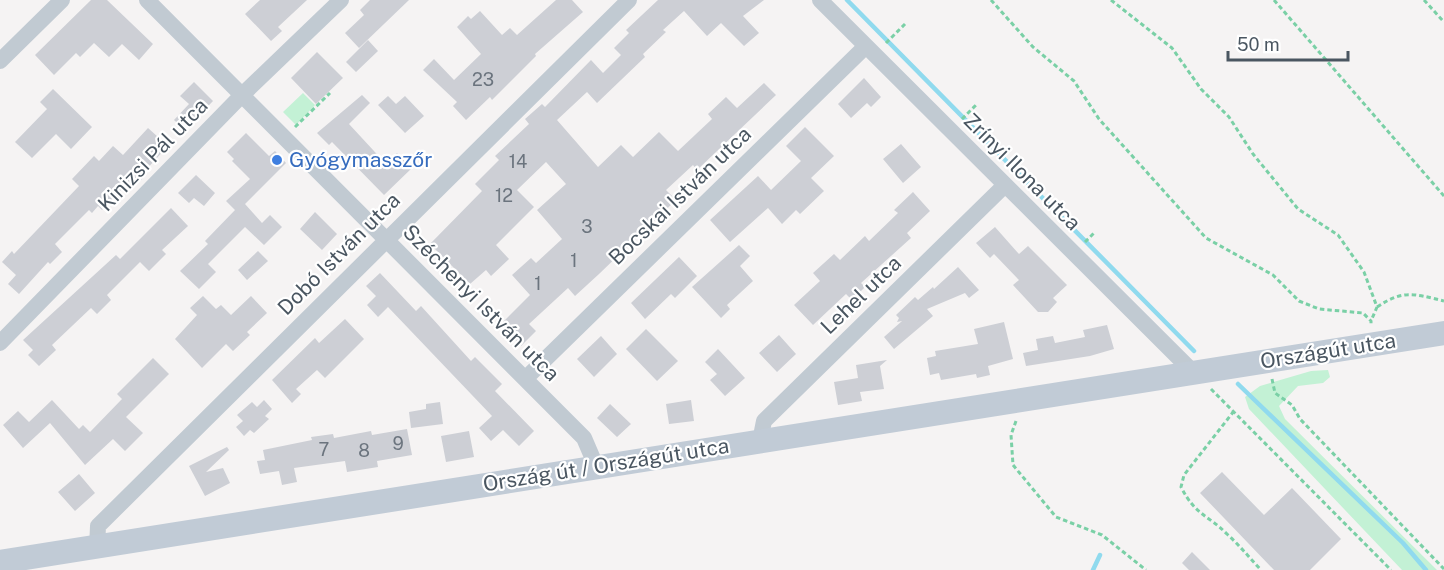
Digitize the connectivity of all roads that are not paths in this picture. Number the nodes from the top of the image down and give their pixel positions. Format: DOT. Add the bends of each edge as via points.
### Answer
graph roads {
  1 [pos="62,0"];
  2 [pos="147,0"];
  3 [pos="341,0"];
  4 [pos="629,0"];
  5 [pos="820,0"];
  6 [pos="866,46"];
  7 [pos="0,61"];
  8 [pos="242,95"];
  9 [pos="1004,186"];
  10 [pos="386,239"];
  11 [pos="1444,333"];
  12 [pos="0,344"];
  13 [pos="1203,372"];
  14 [pos="525,379"];
  15 [pos="760,441"];
  16 [pos="596,466"];
  17 [pos="97,549"];
  18 [pos="0,562"];
  1 -- 7 [label="street"];
  2 -- 8 [label="street, Széchenyi István utca"];
  3 -- 8 [label="street, Kinizsi Pál utca"];
  4 -- 10 [label="street, Dobó István utca"];
  5 -- 6 [label="street, Zrínyi Ilona utca"];
  6 -- 9 [label="street, Zrínyi Ilona utca"];
  6 -- 14 [label="street, Bocskai István utca"];
  8 -- 10 [label="street, Széchenyi István utca"];
  8 -- 12 [label="street, Kinizsi Pál utca"];
  9 -- 13 [label="street, Zrínyi Ilona utca"];
  9 -- 15 [label="street, Lehel utca" via="764,421"];
  10 -- 14 [label="street, Széchenyi István utca"];
  10 -- 17 [label="street, Dobó István utca" via="98,526"];
  11 -- 13 [label="main road, Országút utca" via="1371,333 1268,361"];
  13 -- 15 [label="main road, Ország út / Országút utca"];
  14 -- 16 [label="street, Széchenyi István utca" via="584,438"];
  15 -- 16 [label="main road, Ország út / Országút utca"];
  16 -- 17 [label="main road, Ország út / Országút utca"];
  17 -- 18 [label="main road, Ország út / Országút utca"];
}
